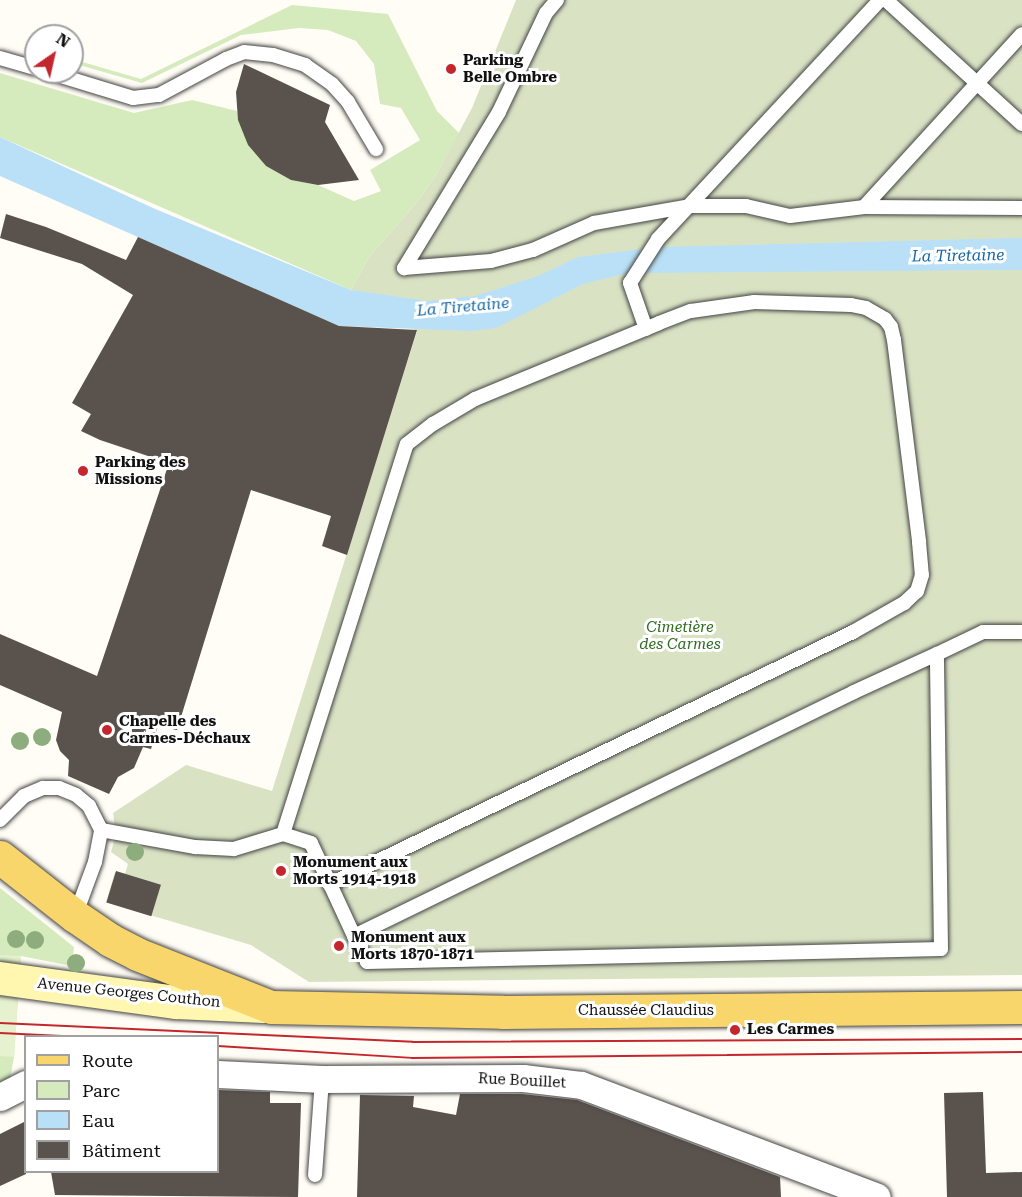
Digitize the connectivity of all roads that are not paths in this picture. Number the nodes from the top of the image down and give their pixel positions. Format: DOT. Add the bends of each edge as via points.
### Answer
graph roads {
  1 [pos="557,0"];
  2 [pos="880,0"];
  3 [pos="886,0"];
  4 [pos="1022,34"];
  5 [pos="0,58"];
  6 [pos="24,65"];
  7 [pos="84,83"];
  8 [pos="977,83"];
  9 [pos="1022,124"];
  10 [pos="376,149"];
  11 [pos="690,206"];
  12 [pos="864,207"];
  13 [pos="1022,208"];
  14 [pos="645,329"];
  15 [pos="1022,632"];
  16 [pos="937,654"];
  17 [pos="0,820"];
  18 [pos="101,830"];
  19 [pos="283,834"];
  20 [pos="0,857"];
  21 [pos="330,884"];
  22 [pos="75,916"];
  23 [pos="354,936"];
  24 [pos="12,980"];
  25 [pos="271,1006"];
  26 [pos="1022,1007"];
  27 [pos="219,1074"];
  28 [pos="322,1078"];
  29 [pos="24,1085"];
  30 [pos="0,1097"];
  31 [pos="315,1175"];
  32 [pos="877,1197"];
  1 -- 11 [label="lane" via="546,13 499,112 404,267 491,261 534,250 594,223"];
  2 -- 11 [label="lane"];
  3 -- 8 [label="lane"];
  4 -- 8 [label="lane"];
  5 -- 6 [label="lane"];
  7 -- 10 [label="lane" via="133,98 159,95 244,52 273,55 305,65 332,84 348,102"];
  8 -- 9 [label="lane"];
  8 -- 12 [label="lane"];
  11 -- 12 [label="lane" via="746,206 790,216"];
  11 -- 14 [label="lane" via="658,239 632,279 630,288"];
  12 -- 13 [label="lane"];
  14 -- 19 [label="lane" via="475,399 407,444"];
  14 -- 21 [label="lane" via="691,311 754,302 851,305 872,310 885,319 894,340 918,534 922,575 916,591 904,603 853,632"];
  15 -- 16 [label="lane" via="983,632"];
  16 -- 23 [label="lane"];
  16 -- 23 [label="lane" via="941,949 368,962"];
  17 -- 18 [label="lane" via="24,796 43,788 59,788 89,806"];
  18 -- 19 [label="lane" via="195,847 234,849"];
  18 -- 22 [label="lane" via="95,862"];
  19 -- 21 [label="lane" via="310,843"];
  20 -- 22 [label="main road, Chaussée Claudius"];
  21 -- 23 [label="lane"];
  22 -- 25 [label="main road, Chaussée Claudius" via="137,954"];
  24 -- 25 [label="main road, Avenue Georges Couthon" via="176,1002"];
  25 -- 26 [label="main road, Chaussée Claudius" via="503,1012"];
  27 -- 28 [label="street, Rue Bouillet"];
  28 -- 31 [label="lane"];
  28 -- 32 [label="street, Rue Bouillet" via="523,1078 581,1085"];
  29 -- 30 [label="street"];
}
